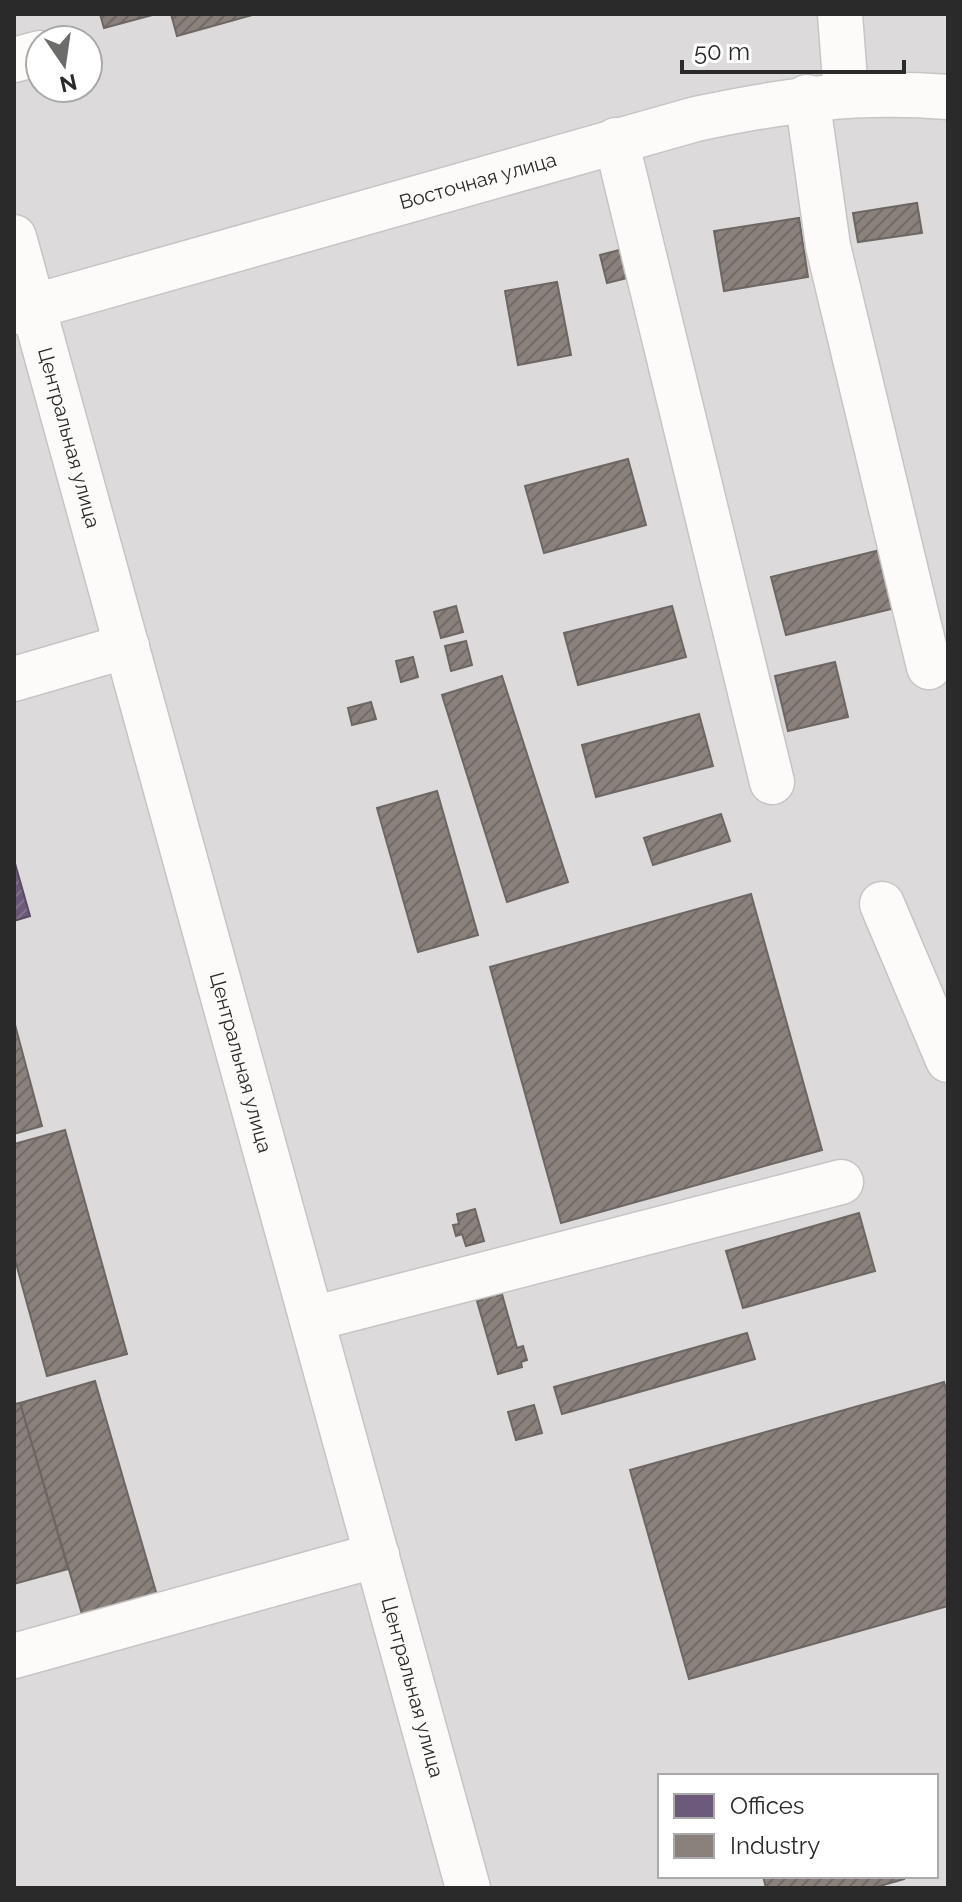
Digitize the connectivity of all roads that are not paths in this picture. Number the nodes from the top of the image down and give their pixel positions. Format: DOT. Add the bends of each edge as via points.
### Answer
graph roads {
  1 [pos="840,14"];
  2 [pos="827,95"];
  3 [pos="948,97"];
  4 [pos="616,140"];
  5 [pos="14,237"];
  6 [pos="24,309"];
  7 [pos="127,646"];
  8 [pos="929,667"];
  9 [pos="14,679"];
  10 [pos="772,782"];
  11 [pos="882,904"];
  12 [pos="948,1060"];
  13 [pos="841,1182"];
  14 [pos="312,1319"];
  15 [pos="377,1555"];
  16 [pos="14,1656"];
  17 [pos="468,1888"];
  1 -- 2 [label="street"];
  2 -- 3 [label="street, Восточная улица"];
  2 -- 4 [label="street, Восточная улица"];
  2 -- 8 [label="street" via="828,246"];
  4 -- 6 [label="street, Восточная улица"];
  4 -- 10 [label="street"];
  5 -- 6 [label="street, Центральная улица"];
  6 -- 7 [label="street, Центральная улица"];
  7 -- 9 [label="street"];
  7 -- 14 [label="street, Центральная улица"];
  11 -- 12 [label="street"];
  13 -- 14 [label="street"];
  14 -- 15 [label="street, Центральная улица"];
  15 -- 16 [label="street"];
  15 -- 17 [label="street, Центральная улица"];
}
